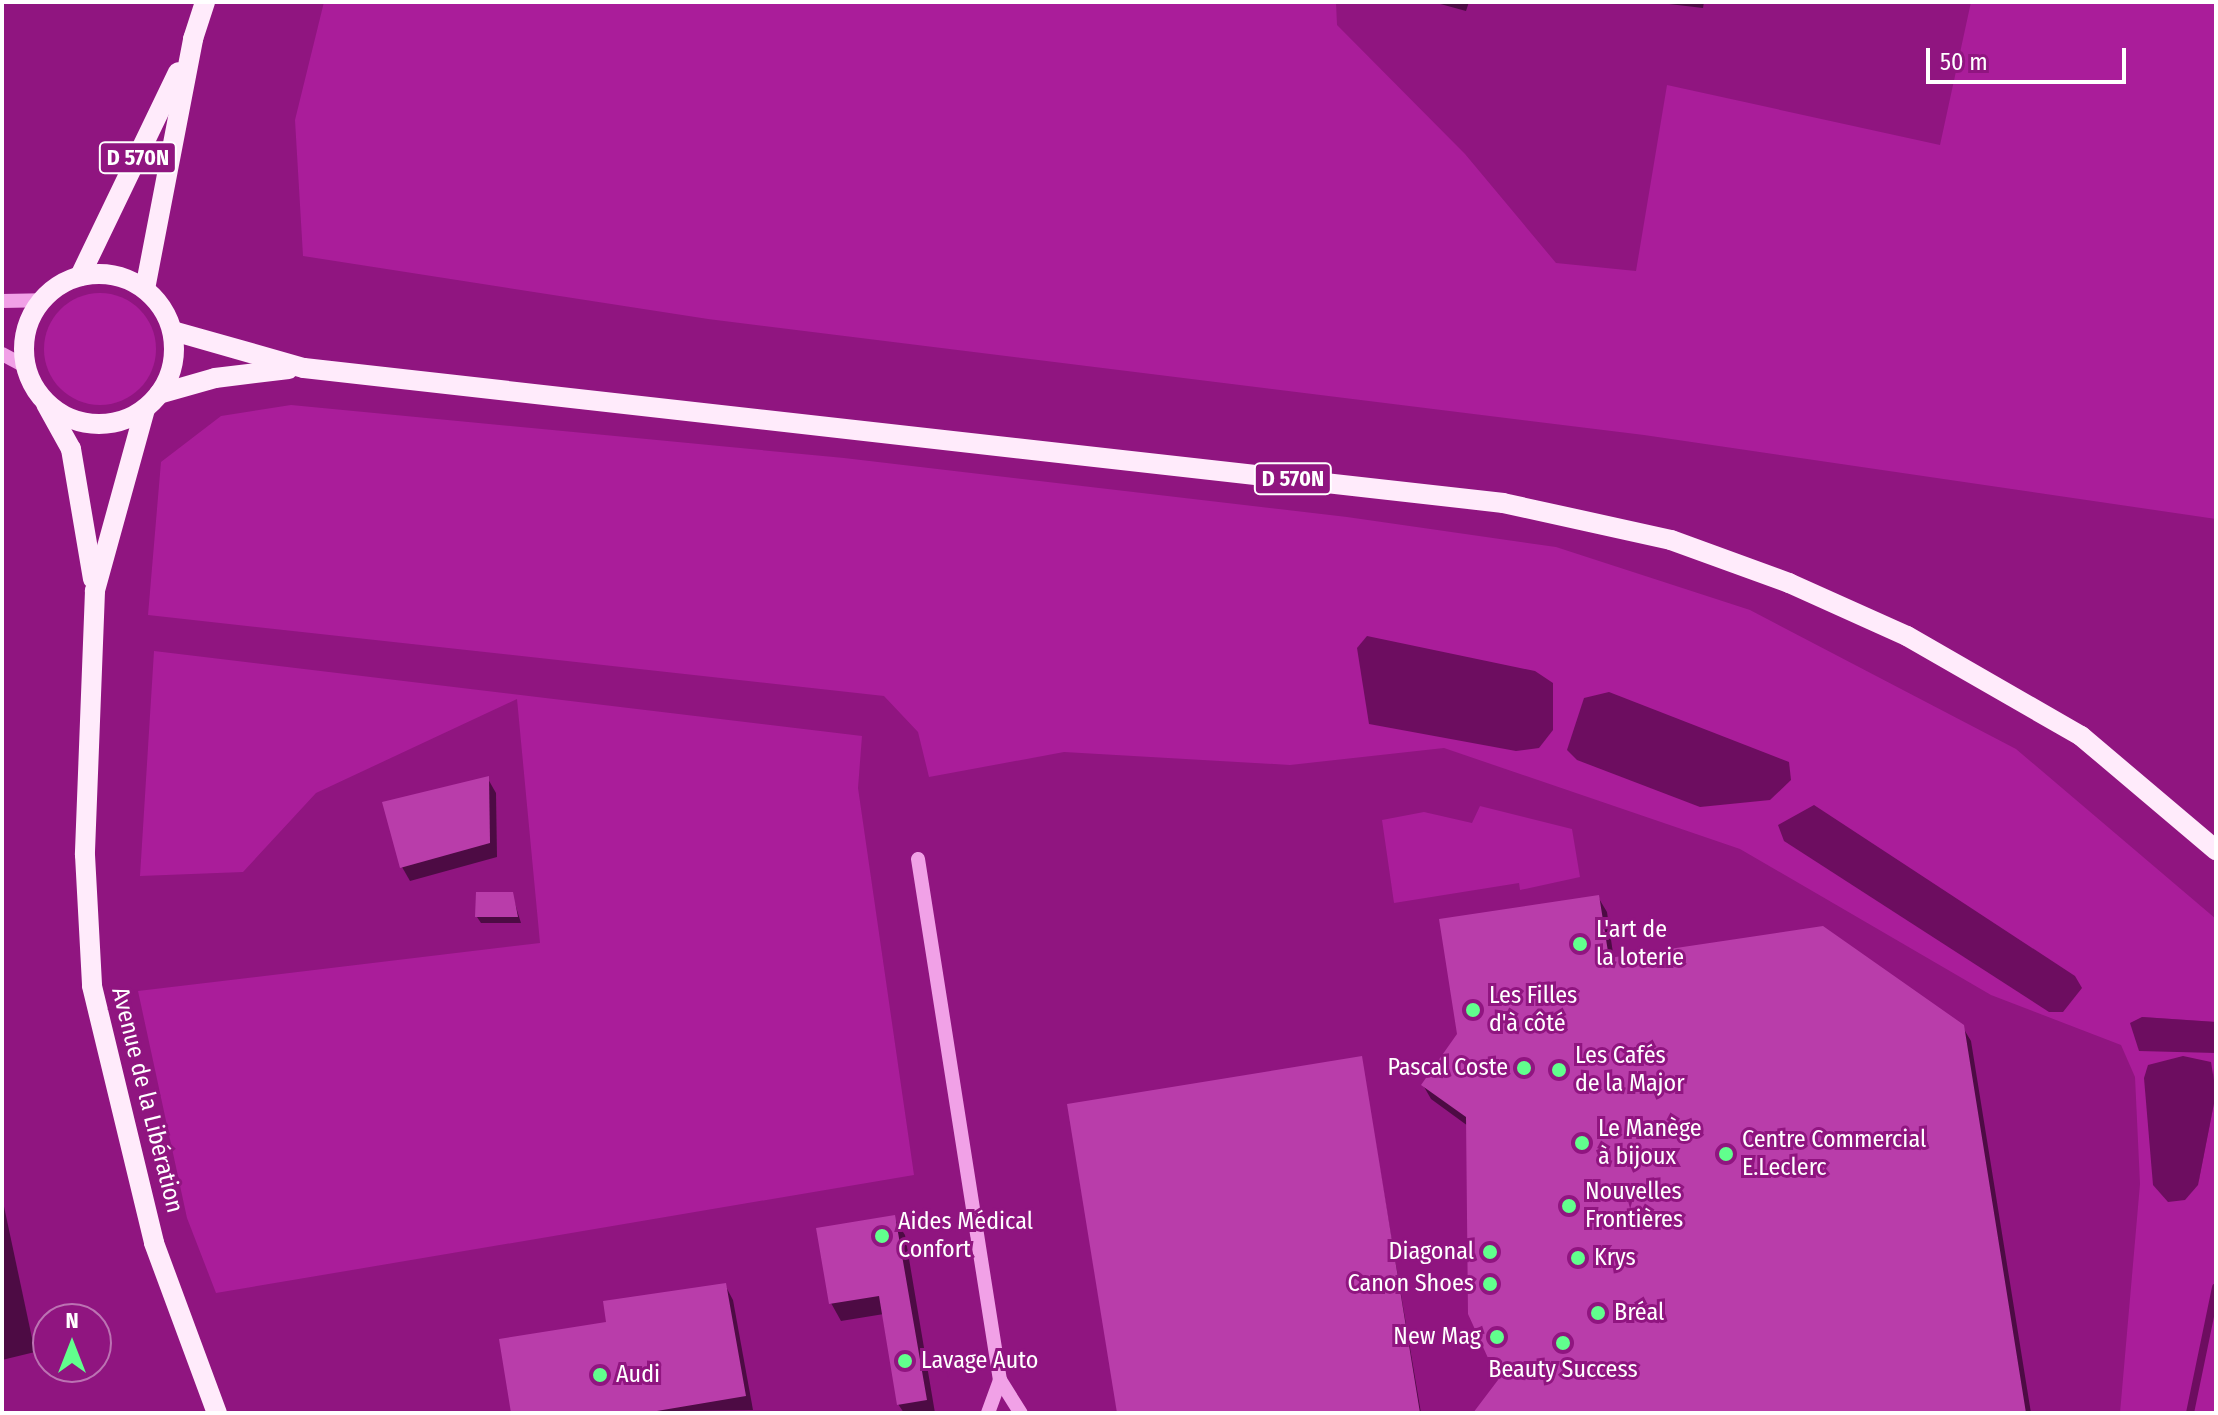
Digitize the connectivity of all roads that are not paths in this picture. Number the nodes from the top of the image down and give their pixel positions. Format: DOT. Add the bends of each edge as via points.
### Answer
graph roads {
  1 [pos="205,2"];
  2 [pos="193,39"];
  3 [pos="80,276"];
  4 [pos="145,289"];
  5 [pos="41,300"];
  6 [pos="2,301"];
  7 [pos="173,331"];
  8 [pos="2,354"];
  9 [pos="26,367"];
  10 [pos="304,368"];
  11 [pos="42,397"];
  12 [pos="152,401"];
  13 [pos="95,591"];
  14 [pos="2216,850"];
  15 [pos="918,859"];
  16 [pos="200,1375"];
  17 [pos="1000,1380"];
  18 [pos="209,1413"];
  19 [pos="217,1413"];
  20 [pos="988,1413"];
  21 [pos="1021,1413"];
  1 -- 2 [label="main road, D 570N"];
  2 -- 3 [label="main road, D 570N"];
  2 -- 4 [label="main road, D 570N"];
  3 -- 4 [label="main road" via="114,276"];
  3 -- 5 [label="main road"];
  4 -- 7 [label="main road" via="163,307"];
  5 -- 6 [label="street"];
  5 -- 9 [label="main road" via="24,343"];
  7 -- 10 [label="main road, D 570N"];
  7 -- 12 [label="main road" via="174,357"];
  8 -- 9 [label="street"];
  9 -- 11 [label="main road"];
  10 -- 12 [label="main road, D 570N" via="215,378"];
  10 -- 14 [label="main road, D 570N" via="1503,503 1671,540 1789,583 1907,636 2081,736"];
  11 -- 12 [label="main road" via="80,421 125,419"];
  11 -- 13 [label="main road, Avenue de la Libération" via="71,449"];
  12 -- 13 [label="main road, Avenue de la Libération"];
  13 -- 16 [label="main road, Avenue de la Libération" via="85,855 92,986 154,1243"];
  15 -- 17 [label="street"];
  16 -- 18 [label="main road, Avenue de la Libération"];
  16 -- 19 [label="main road, Avenue de la Libération"];
  17 -- 20 [label="street"];
  17 -- 21 [label="street"];
}
